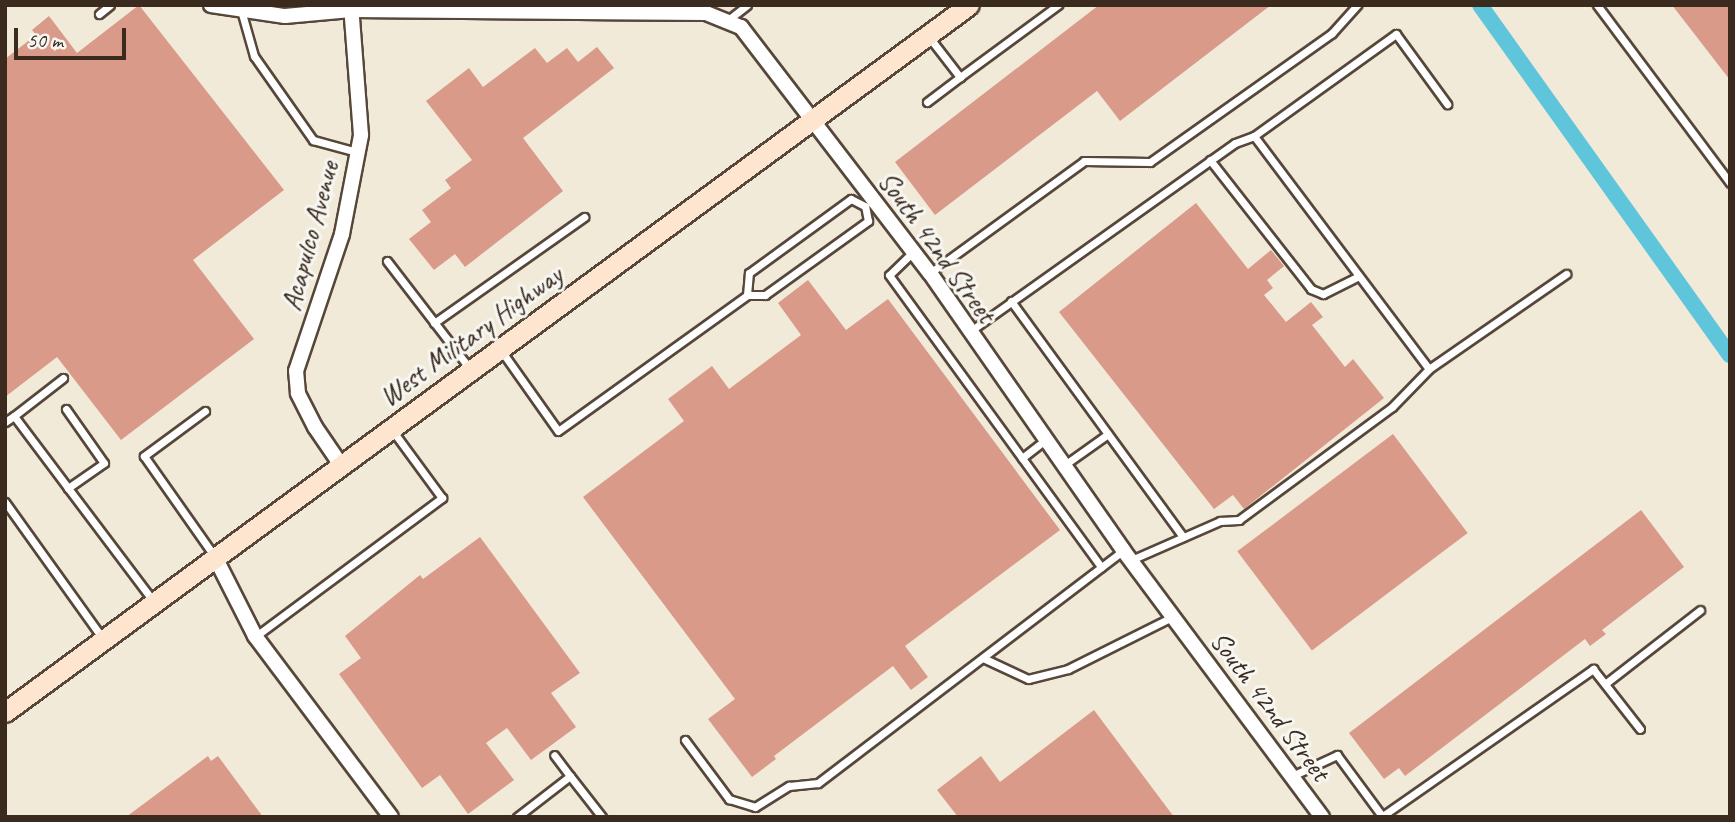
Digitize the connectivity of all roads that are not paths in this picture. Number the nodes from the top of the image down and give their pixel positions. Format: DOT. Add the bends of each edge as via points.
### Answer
graph roads {
  1 [pos="110,5"];
  2 [pos="211,5"];
  3 [pos="747,5"];
  4 [pos="1058,5"];
  5 [pos="1357,5"];
  6 [pos="1597,5"];
  7 [pos="351,8"];
  8 [pos="960,8"];
  9 [pos="641,9"];
  10 [pos="241,10"];
  11 [pos="99,14"];
  12 [pos="728,20"];
  13 [pos="928,36"];
  14 [pos="960,77"];
  15 [pos="927,102"];
  16 [pos="1447,104"];
  17 [pos="812,122"];
  18 [pos="1254,136"];
  19 [pos="358,152"];
  20 [pos="1210,160"];
  21 [pos="1730,183"];
  22 [pos="870,202"];
  23 [pos="584,217"];
  24 [pos="913,251"];
  25 [pos="387,261"];
  26 [pos="930,273"];
  27 [pos="1566,274"];
  28 [pos="1359,276"];
  29 [pos="747,295"];
  30 [pos="1011,301"];
  31 [pos="434,323"];
  32 [pos="969,332"];
  33 [pos="500,349"];
  34 [pos="1429,369"];
  35 [pos="471,370"];
  36 [pos="63,378"];
  37 [pos="66,409"];
  38 [pos="205,411"];
  39 [pos="14,416"];
  40 [pos="5,422"];
  41 [pos="391,429"];
  42 [pos="1108,434"];
  43 [pos="1045,440"];
  44 [pos="1022,458"];
  45 [pos="341,465"];
  46 [pos="1063,466"];
  47 [pos="68,488"];
  48 [pos="5,502"];
  49 [pos="1183,537"];
  50 [pos="1127,555"];
  51 [pos="215,557"];
  52 [pos="1101,567"];
  53 [pos="155,602"];
  54 [pos="1700,610"];
  55 [pos="1173,617"];
  56 [pos="255,636"];
  57 [pos="103,640"];
  58 [pos="983,657"];
  59 [pos="1606,683"];
  60 [pos="5,712"];
  61 [pos="1640,729"];
  62 [pos="685,740"];
  63 [pos="554,755"];
  64 [pos="570,776"];
  65 [pos="1291,776"];
  66 [pos="391,817"];
  67 [pos="517,817"];
  68 [pos="602,817"];
  69 [pos="1322,817"];
  70 [pos="1382,817"];
  1 -- 11 [label="lane"];
  2 -- 10 [label="street"];
  3 -- 12 [label="lane"];
  4 -- 14 [label="lane"];
  5 -- 26 [label="lane" via="1332,33 1150,162 1084,161"];
  6 -- 21 [label="lane"];
  7 -- 9 [label="street"];
  7 -- 10 [label="street" via="285,16"];
  7 -- 19 [label="street, Acapulco Avenue" via="361,135"];
  8 -- 13 [label="main road, West Military Highway"];
  9 -- 12 [label="street" via="706,13"];
  10 -- 19 [label="lane" via="254,56 313,140"];
  12 -- 17 [label="street, South 42nd Street" via="741,27"];
  13 -- 14 [label="lane"];
  13 -- 17 [label="main road, West Military Highway"];
  14 -- 15 [label="lane"];
  16 -- 18 [label="lane" via="1396,34"];
  17 -- 22 [label="street, South 42nd Street"];
  17 -- 33 [label="main road, West Military Highway"];
  18 -- 20 [label="lane"];
  18 -- 28 [label="lane"];
  19 -- 45 [label="street, Acapulco Avenue" via="342,233 296,371 298,393"];
  20 -- 28 [label="lane" via="1311,289 1323,294"];
  20 -- 30 [label="lane"];
  22 -- 24 [label="street, South 42nd Street"];
  22 -- 29 [label="lane" via="868,221 765,295"];
  22 -- 29 [label="lane" via="851,199 749,273"];
  23 -- 31 [label="lane"];
  24 -- 26 [label="street, South 42nd Street"];
  24 -- 44 [label="lane" via="889,275"];
  25 -- 31 [label="lane"];
  26 -- 32 [label="street, South 42nd Street"];
  27 -- 34 [label="lane"];
  28 -- 34 [label="lane"];
  29 -- 33 [label="lane" via="558,431"];
  30 -- 32 [label="lane"];
  30 -- 42 [label="lane"];
  31 -- 35 [label="lane"];
  32 -- 43 [label="street, South 42nd Street"];
  33 -- 35 [label="main road, West Military Highway"];
  34 -- 49 [label="lane" via="1392,407 1239,520 1220,521"];
  35 -- 41 [label="main road, West Military Highway"];
  36 -- 39 [label="lane"];
  37 -- 47 [label="lane" via="104,463"];
  38 -- 51 [label="lane" via="144,456"];
  39 -- 40 [label="lane"];
  39 -- 47 [label="lane"];
  41 -- 45 [label="main road, West Military Highway"];
  41 -- 56 [label="lane" via="442,498"];
  42 -- 46 [label="lane"];
  42 -- 49 [label="lane"];
  43 -- 44 [label="lane"];
  43 -- 46 [label="street, South 42nd Street"];
  44 -- 52 [label="lane"];
  45 -- 51 [label="main road, West Military Highway"];
  46 -- 50 [label="street, South 42nd Street"];
  47 -- 53 [label="lane"];
  48 -- 57 [label="lane"];
  49 -- 50 [label="lane"];
  50 -- 52 [label="lane"];
  50 -- 55 [label="street, South 42nd Street"];
  51 -- 53 [label="main road, West Military Highway"];
  51 -- 56 [label="street"];
  52 -- 58 [label="lane"];
  53 -- 57 [label="main road, West Military Highway"];
  54 -- 59 [label="lane"];
  55 -- 58 [label="lane" via="1068,669 1028,679"];
  55 -- 65 [label="street, South 42nd Street"];
  56 -- 66 [label="street"];
  57 -- 60 [label="main road, West Military Highway"];
  58 -- 62 [label="lane" via="818,783 789,786 755,807 729,799"];
  59 -- 61 [label="lane"];
  59 -- 70 [label="lane" via="1593,669 1586,671"];
  63 -- 64 [label="lane"];
  64 -- 67 [label="lane"];
  64 -- 68 [label="lane"];
  65 -- 69 [label="street, South 42nd Street"];
  65 -- 70 [label="lane" via="1336,755"];
}
